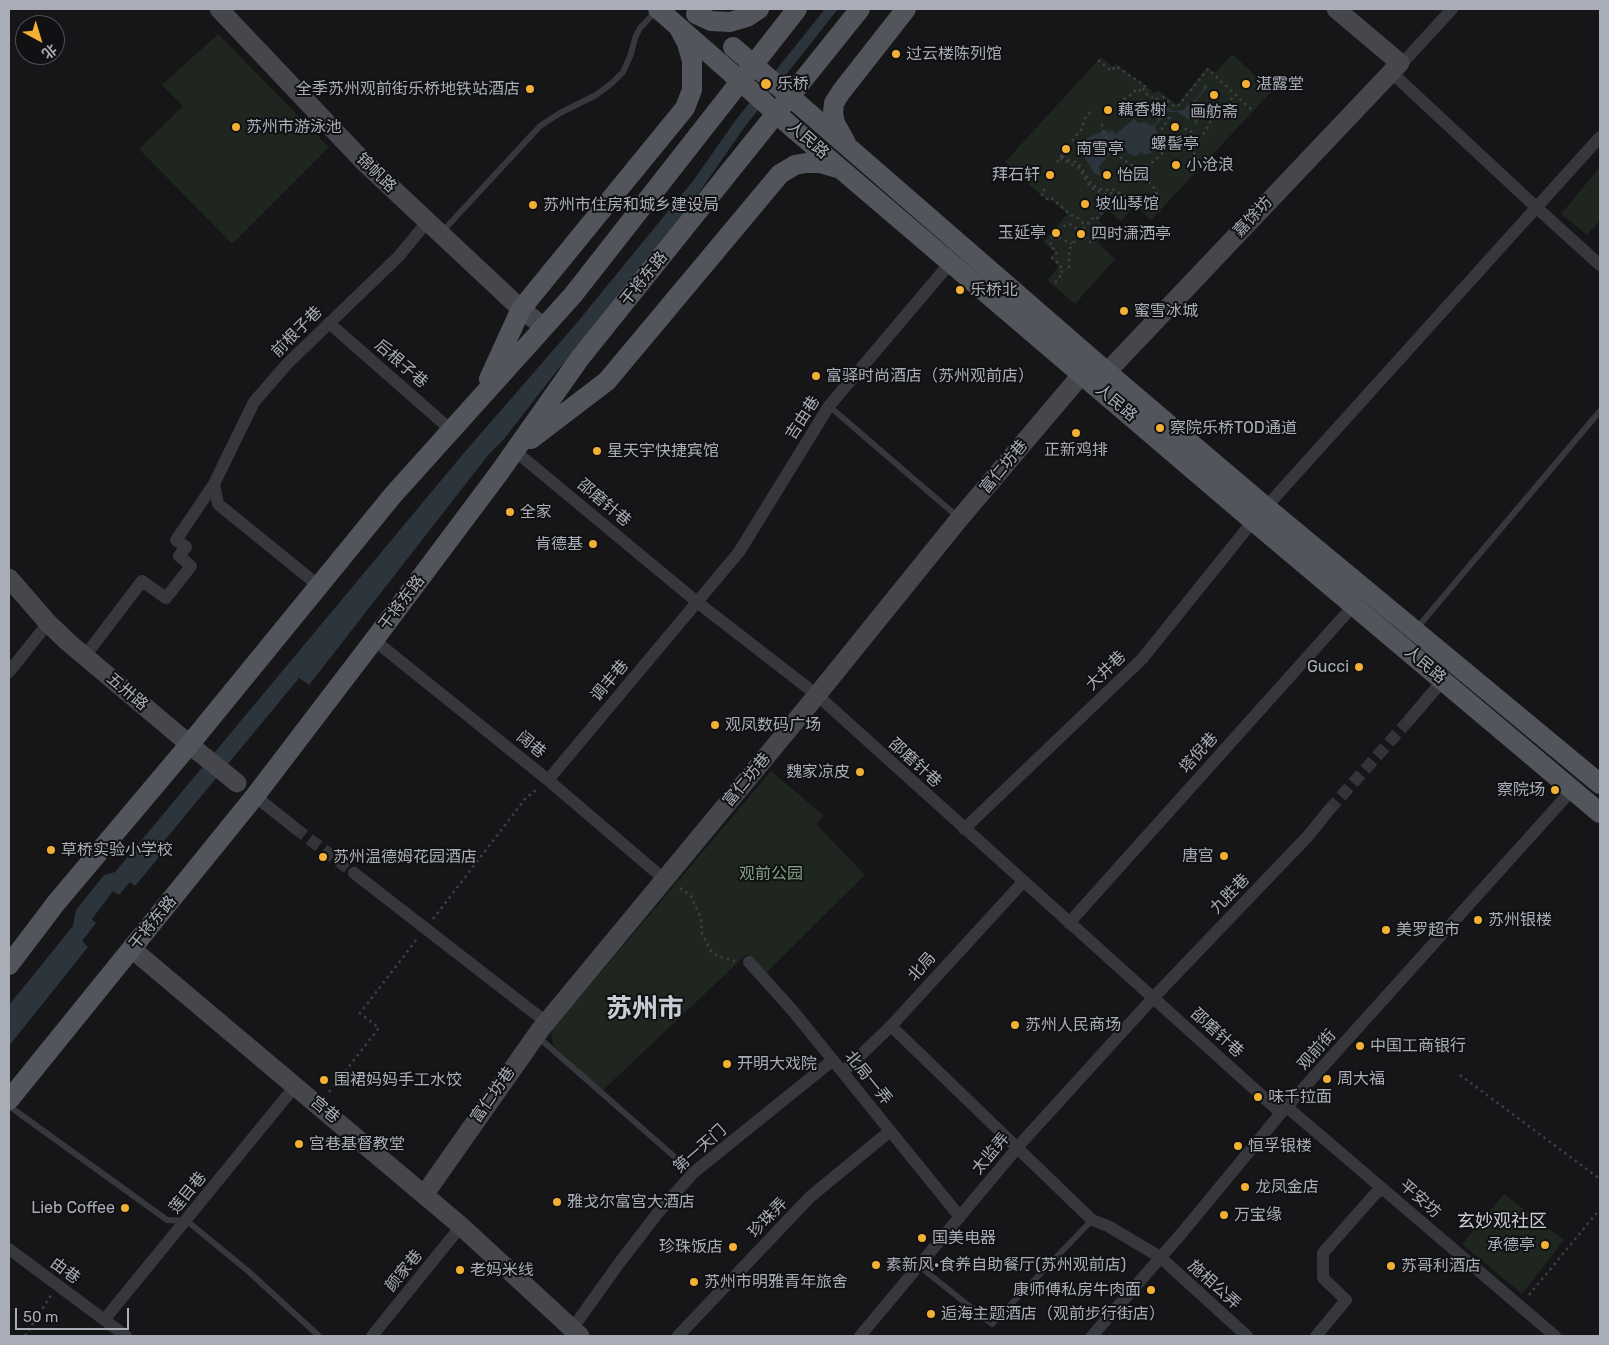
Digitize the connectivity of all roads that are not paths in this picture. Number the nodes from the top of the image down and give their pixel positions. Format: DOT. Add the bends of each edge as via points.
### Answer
graph roads {
  1 [pos="219,9"];
  2 [pos="658,9"];
  3 [pos="759,9"];
  4 [pos="797,9"];
  5 [pos="860,9"];
  6 [pos="906,9"];
  7 [pos="1336,9"];
  8 [pos="1452,9"];
  9 [pos="693,11"];
  10 [pos="679,28"];
  11 [pos="1395,68"];
  12 [pos="1600,137"];
  13 [pos="850,149"];
  14 [pos="842,170"];
  15 [pos="1537,208"];
  16 [pos="434,228"];
  17 [pos="951,262"];
  18 [pos="1600,265"];
  19 [pos="521,309"];
  20 [pos="329,323"];
  21 [pos="544,327"];
  22 [pos="1107,372"];
  23 [pos="1082,374"];
  24 [pos="482,395"];
  25 [pos="829,406"];
  26 [pos="1600,411"];
  27 [pos="451,430"];
  28 [pos="515,451"];
  29 [pos="214,484"];
  30 [pos="1260,514"];
  31 [pos="960,518"];
  32 [pos="9,578"];
  33 [pos="319,586"];
  34 [pos="697,602"];
  35 [pos="1354,605"];
  36 [pos="48,623"];
  37 [pos="1415,630"];
  38 [pos="374,640"];
  39 [pos="85,656"];
  40 [pos="9,672"];
  41 [pos="1443,680"];
  42 [pos="817,695"];
  43 [pos="1410,719"];
  44 [pos="197,751"];
  45 [pos="548,780"];
  46 [pos="1600,784"];
  47 [pos="1572,790"];
  48 [pos="254,796"];
  49 [pos="1329,810"];
  50 [pos="1600,813"];
  51 [pos="295,828"];
  52 [pos="964,829"];
  53 [pos="354,873"];
  54 [pos="664,879"];
  55 [pos="1023,882"];
  56 [pos="1069,923"];
  57 [pos="132,949"];
  58 [pos="749,962"];
  59 [pos="9,965"];
  60 [pos="1153,998"];
  61 [pos="891,1026"];
  62 [pos="541,1029"];
  63 [pos="833,1060"];
  64 [pos="843,1072"];
  65 [pos="296,1085"];
  66 [pos="9,1100"];
  67 [pos="9,1106"];
  68 [pos="1284,1110"];
  69 [pos="890,1131"];
  70 [pos="1018,1147"];
  71 [pos="693,1173"];
  72 [pos="1383,1189"];
  73 [pos="424,1195"];
  74 [pos="960,1217"];
  75 [pos="1092,1220"];
  76 [pos="187,1221"];
  77 [pos="460,1226"];
  78 [pos="9,1250"];
  79 [pos="1160,1257"];
  80 [pos="919,1266"];
  81 [pos="104,1320"];
  82 [pos="576,1333"];
  83 [pos="126,1336"];
  84 [pos="319,1336"];
  85 [pos="372,1336"];
  86 [pos="678,1336"];
  87 [pos="860,1336"];
  88 [pos="1092,1336"];
  89 [pos="1247,1336"];
  90 [pos="1316,1336"];
  91 [pos="1555,1336"];
  1 -- 16 [label="street, 锦帆路" via="346,144"];
  2 -- 10 [label="main road, 人民路"];
  2 -- 16 [label="lane" via="640,28 623,72 612,83 540,126"];
  3 -- 9 [label="main road" via="748,17 730,22 711,21"];
  4 -- 21 [label="main road" via="573,295"];
  5 -- 28 [label="main road, 干将东路" via="580,358"];
  6 -- 13 [label="main road" via="834,103 838,131"];
  7 -- 11 [label="street"];
  8 -- 11 [label="street"];
  9 -- 13 [label="main road, 人民路, bridge"];
  10 -- 14 [label="main road, 人民路, bridge"];
  10 -- 19 [label="main road" via="690,53 693,72 692,90 685,108"];
  11 -- 15 [label="street"];
  11 -- 22 [label="street, 嘉馀坊"];
  12 -- 15 [label="street, 大井巷"];
  13 -- 22 [label="main road, 人民路"];
  14 -- 17 [label="main road, 人民路"];
  14 -- 28 [label="main road" via="812,162 795,165 780,174 607,381"];
  15 -- 18 [label="street"];
  15 -- 30 [label="street, 大井巷"];
  16 -- 19 [label="street, 锦帆路"];
  16 -- 20 [label="street, 前根子巷" via="399,256"];
  17 -- 23 [label="main road, 人民路"];
  17 -- 25 [label="street, 吉由巷"];
  19 -- 21 [label="street, 锦帆路"];
  19 -- 24 [label="main road"];
  20 -- 27 [label="street, 后根子巷"];
  20 -- 29 [label="street, 前根子巷" via="254,402"];
  21 -- 24 [label="main road"];
  22 -- 30 [label="main road, 人民路"];
  23 -- 30 [label="main road, 人民路"];
  23 -- 31 [label="street, 富仁坊巷"];
  24 -- 27 [label="main road"];
  25 -- 31 [label="lane"];
  25 -- 34 [label="street, 吉由巷" via="739,552"];
  26 -- 37 [label="lane"];
  27 -- 33 [label="main road"];
  28 -- 34 [label="street, 邵磨针巷"];
  28 -- 38 [label="main road, 干将东路"];
  29 -- 33 [label="street" via="218,504"];
  29 -- 39 [label="street, 前根子巷" via="176,540 186,547 180,556 191,566 166,598 142,581"];
  30 -- 35 [label="main road, 人民路"];
  30 -- 37 [label="main road, 人民路"];
  30 -- 52 [label="street, 大井巷" via="1142,659"];
  31 -- 42 [label="street, 富仁坊巷"];
  32 -- 36 [label="street, 五卅路"];
  33 -- 44 [label="main road"];
  34 -- 42 [label="street, 邵磨针巷"];
  34 -- 45 [label="street, 调丰巷"];
  35 -- 41 [label="main road, 人民路"];
  35 -- 56 [label="street, 塔倪巷"];
  36 -- 39 [label="street, 五卅路"];
  36 -- 40 [label="street"];
  37 -- 46 [label="main road, 人民路"];
  38 -- 45 [label="street, 阔巷"];
  38 -- 48 [label="main road, 干将东路"];
  39 -- 44 [label="street, 五卅路"];
  41 -- 43 [label="street"];
  41 -- 47 [label="main road, 人民路"];
  42 -- 52 [label="street, 邵磨针巷"];
  42 -- 54 [label="street, 富仁坊巷"];
  44 -- 48 [label="street, 五卅路, bridge"];
  44 -- 59 [label="main road" via="56,903"];
  45 -- 54 [label="street, 阔巷"];
  47 -- 50 [label="main road, 人民路"];
  47 -- 68 [label="street, 观前街"];
  48 -- 51 [label="street"];
  48 -- 57 [label="main road, 干将东路"];
  49 -- 60 [label="street, 九胜巷"];
  52 -- 55 [label="street, 邵磨针巷"];
  53 -- 62 [label="street"];
  54 -- 62 [label="street, 富仁坊巷"];
  55 -- 56 [label="street, 邵磨针巷"];
  55 -- 61 [label="street, 北局"];
  56 -- 60 [label="street, 邵磨针巷"];
  57 -- 65 [label="street, 宫巷"];
  57 -- 66 [label="main road, 干将东路"];
  58 -- 63 [label="street, 北局一弄"];
  60 -- 68 [label="street, 邵磨针巷"];
  60 -- 70 [label="street, 太监弄"];
  61 -- 64 [label="street, 北局"];
  61 -- 70 [label="street"];
  62 -- 71 [label="lane"];
  62 -- 73 [label="street, 富仁坊巷"];
  63 -- 64 [label="street, 北局一弄"];
  63 -- 71 [label="street, 第一天门"];
  64 -- 69 [label="street, 北局一弄"];
  65 -- 73 [label="street, 宫巷"];
  65 -- 76 [label="street, 莲目巷"];
  67 -- 76 [label="lane" via="168,1220"];
  68 -- 72 [label="street, 平安坊"];
  68 -- 79 [label="street, 观前街"];
  69 -- 74 [label="street, 北局一弄"];
  69 -- 86 [label="street, 珍珠弄" via="810,1197"];
  70 -- 74 [label="street, 太监弄"];
  70 -- 75 [label="street"];
  71 -- 82 [label="street, 第一天门" via="636,1242"];
  72 -- 90 [label="street" via="1323,1253 1324,1278 1346,1300"];
  72 -- 91 [label="street, 平安坊"];
  73 -- 77 [label="street, 宫巷"];
  74 -- 80 [label="street, 太监弄"];
  75 -- 79 [label="street, 施相公弄"];
  75 -- 80 [label="lane" via="992,1324"];
  76 -- 81 [label="street, 莲目巷"];
  76 -- 84 [label="lane"];
  77 -- 82 [label="street, 宫巷"];
  77 -- 85 [label="street, 颜家巷"];
  78 -- 81 [label="street, 由巷"];
  79 -- 88 [label="street, 观前街"];
  79 -- 89 [label="street, 施相公弄"];
  80 -- 87 [label="street, 太监弄"];
  81 -- 83 [label="street, 由巷"];
}
